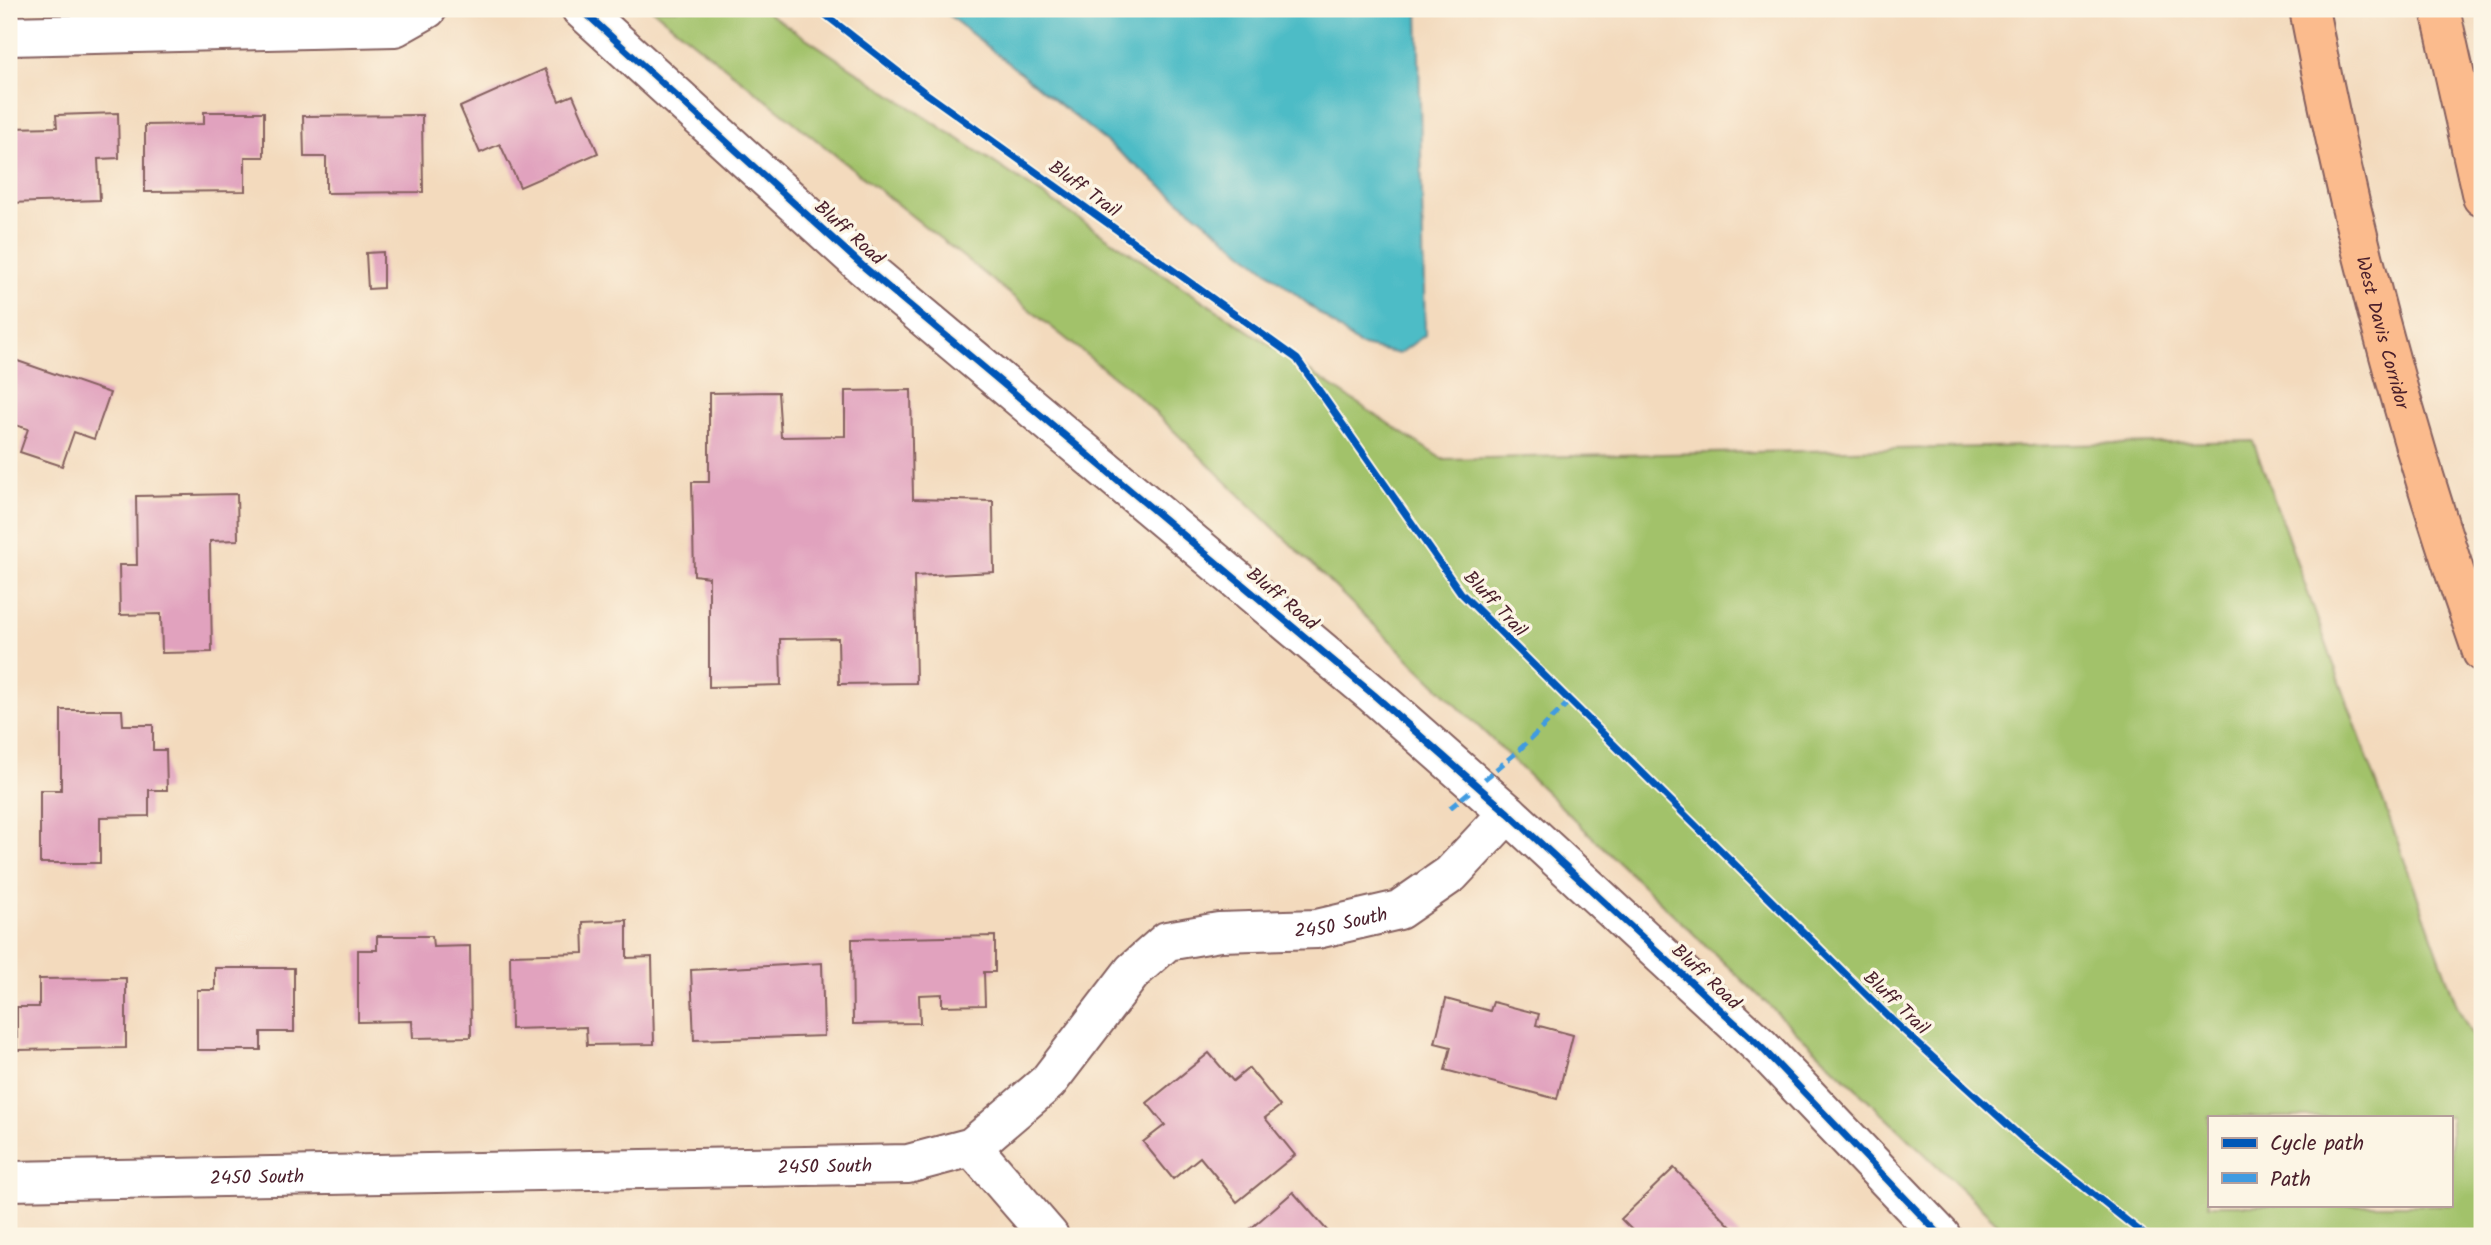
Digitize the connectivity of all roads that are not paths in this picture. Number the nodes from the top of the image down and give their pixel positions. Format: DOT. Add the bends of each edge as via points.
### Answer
graph roads {
  1 [pos="427,9"];
  2 [pos="581,9"];
  3 [pos="2309,9"];
  4 [pos="2440,9"];
  5 [pos="9,36"];
  6 [pos="2482,197"];
  7 [pos="2482,652"];
  8 [pos="1508,813"];
  9 [pos="972,1147"];
  10 [pos="9,1181"];
  11 [pos="1049,1236"];
  12 [pos="1941,1236"];
  1 -- 5 [label="street" via="395,27"];
  2 -- 8 [label="street, Bluff Road" via="864,267"];
  3 -- 7 [label="highway, West Davis Corridor" via="2345,188 2380,321"];
  4 -- 6 [label="highway"];
  8 -- 9 [label="street, 2450 South" via="1451,874 1399,910 1317,929 1219,932 1167,941 1133,971 1048,1082"];
  8 -- 12 [label="street, Bluff Road" via="1761,1047"];
  9 -- 10 [label="street, 2450 South" via="908,1164"];
  9 -- 11 [label="street"];
}
